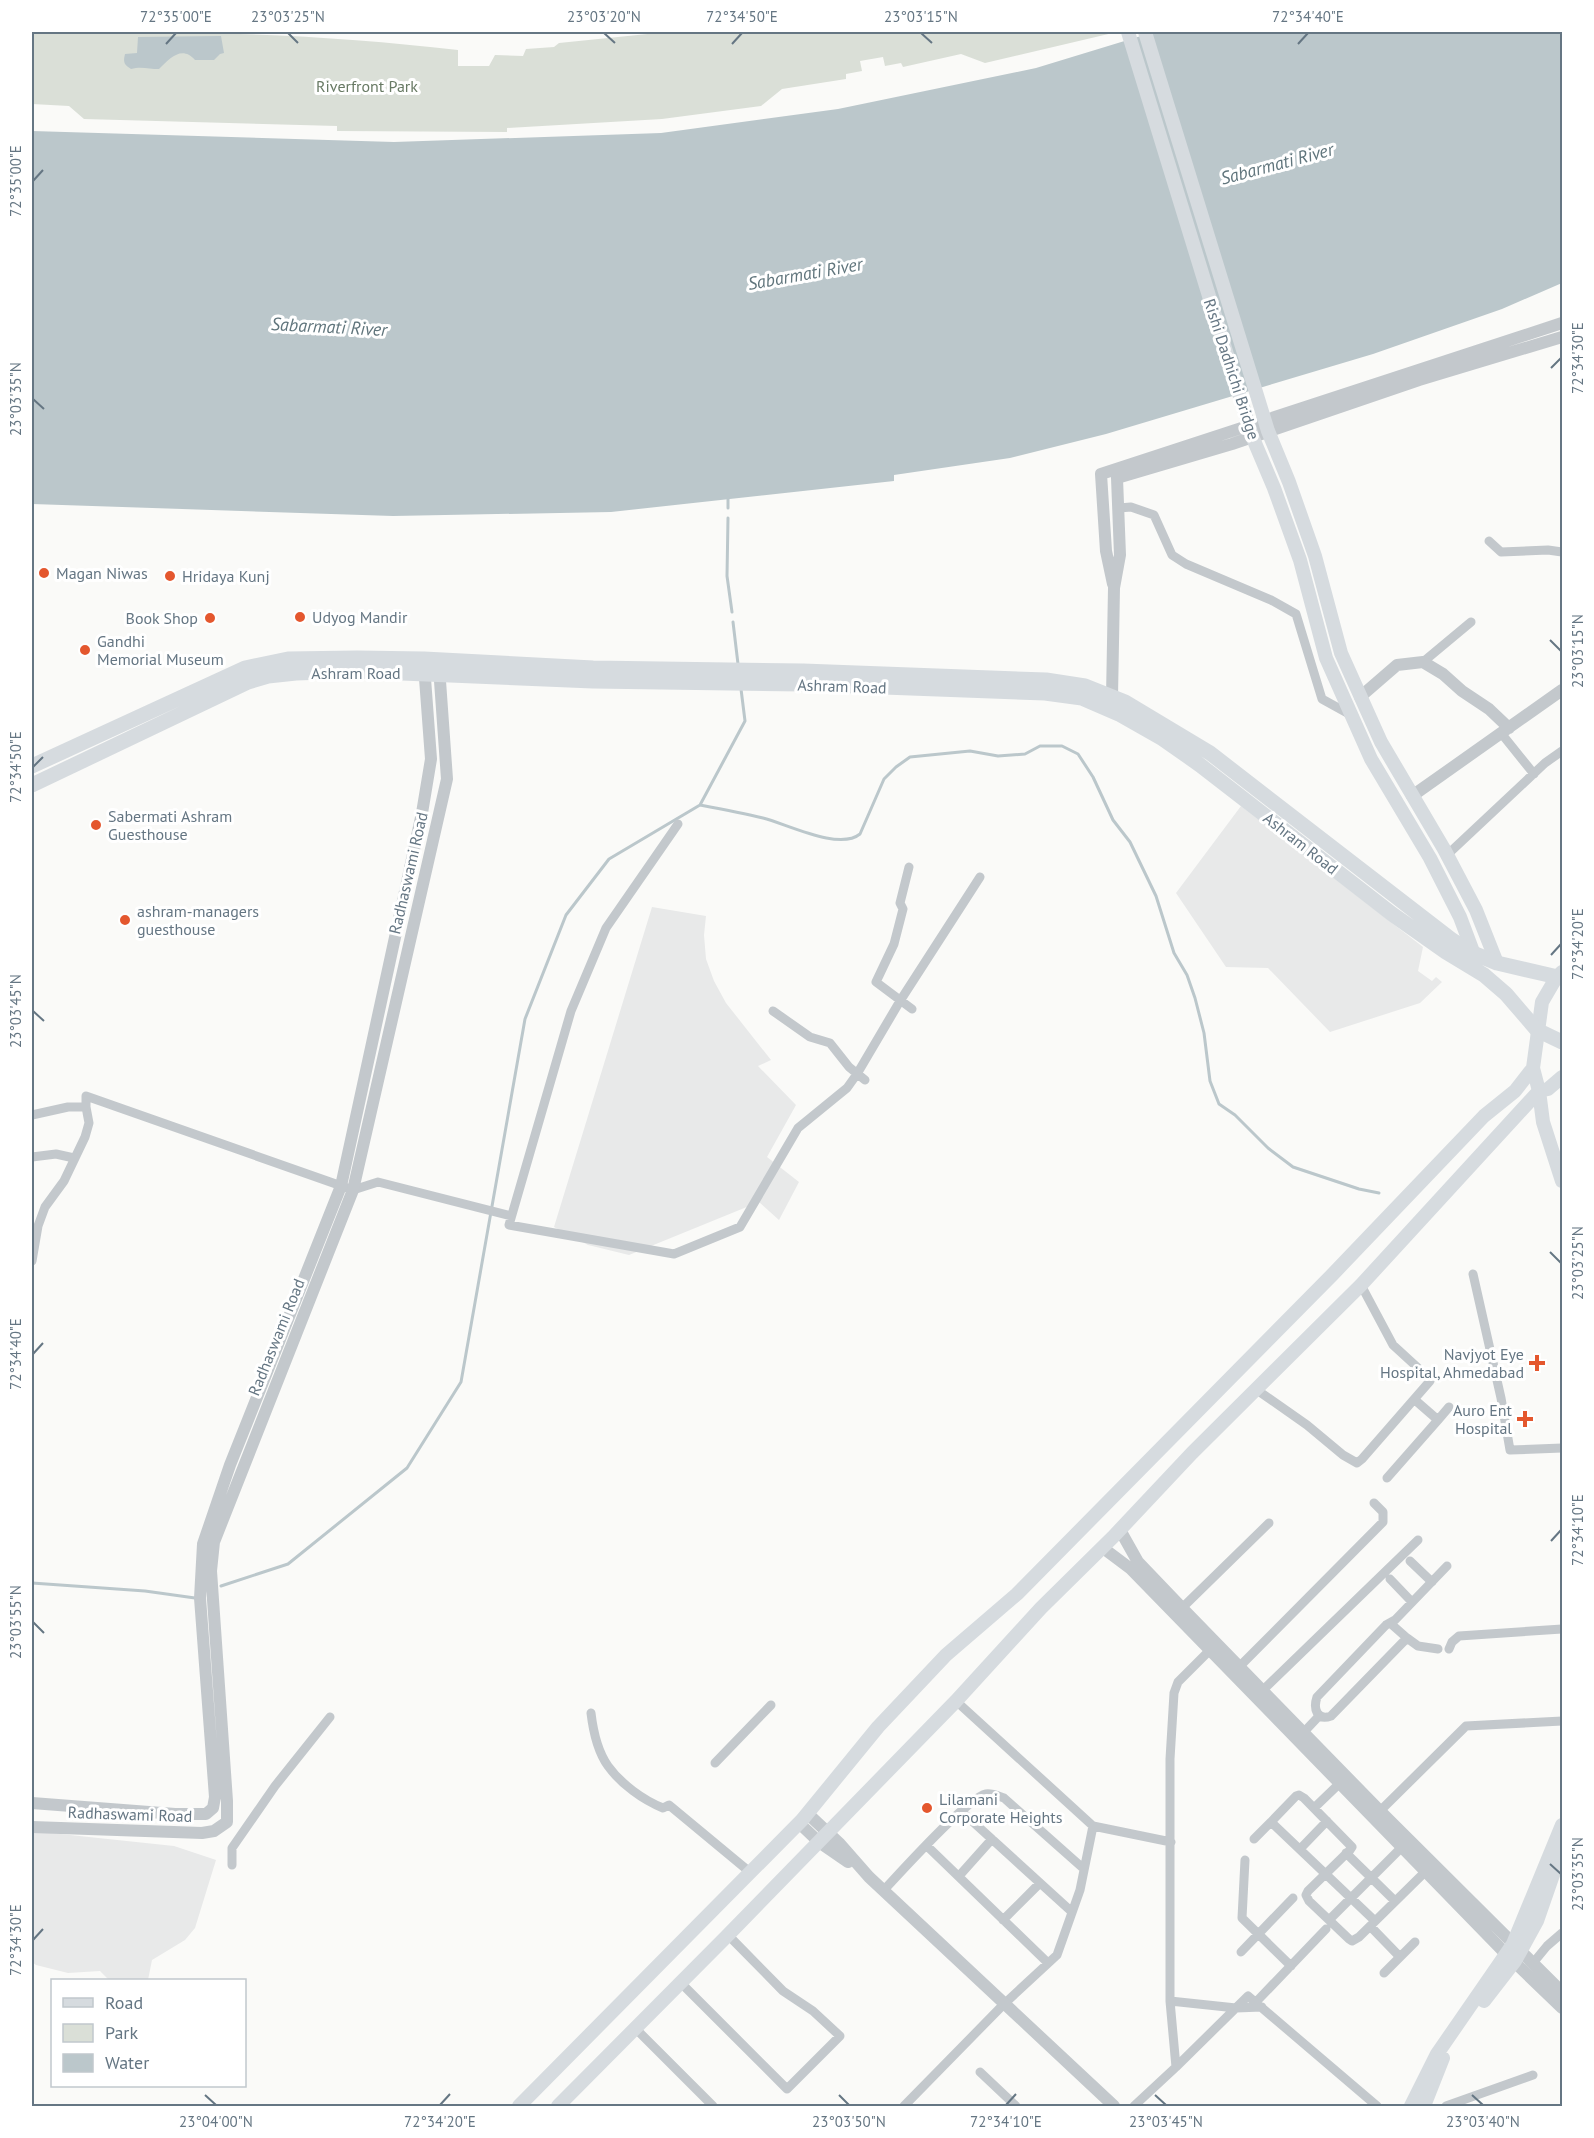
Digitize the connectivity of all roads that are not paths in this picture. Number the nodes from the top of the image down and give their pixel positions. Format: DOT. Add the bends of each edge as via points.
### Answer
graph roads {
  1 [pos="1128,32"];
  2 [pos="1145,32"];
  3 [pos="1563,323"];
  4 [pos="1563,337"];
  5 [pos="1119,508"];
  6 [pos="1489,541"];
  7 [pos="1563,552"];
  8 [pos="1114,588"];
  9 [pos="1471,622"];
  10 [pos="1423,662"];
  11 [pos="432,666"];
  12 [pos="267,669"];
  13 [pos="1563,690"];
  14 [pos="1360,697"];
  15 [pos="1110,703"];
  16 [pos="1348,709"];
  17 [pos="1505,730"];
  18 [pos="1563,751"];
  19 [pos="32,766"];
  20 [pos="1534,774"];
  21 [pos="32,785"];
  22 [pos="1412,796"];
  23 [pos="678,824"];
  24 [pos="1447,855"];
  25 [pos="909,867"];
  26 [pos="980,877"];
  27 [pos="1473,953"];
  28 [pos="1497,963"];
  29 [pos="1484,975"];
  30 [pos="1560,976"];
  31 [pos="900,1001"];
  32 [pos="912,1009"];
  33 [pos="773,1011"];
  34 [pos="1537,1030"];
  35 [pos="1563,1042"];
  36 [pos="1533,1068"];
  37 [pos="861,1077"];
  38 [pos="1563,1077"];
  39 [pos="1543,1090"];
  40 [pos="86,1107"];
  41 [pos="32,1115"];
  42 [pos="1563,1156"];
  43 [pos="32,1157"];
  44 [pos="74,1158"];
  45 [pos="1563,1181"];
  46 [pos="347,1188"];
  47 [pos="511,1216"];
  48 [pos="32,1262"];
  49 [pos="1473,1274"];
  50 [pos="1361,1285"];
  51 [pos="1257,1390"];
  52 [pos="1415,1400"];
  53 [pos="1449,1407"];
  54 [pos="1438,1420"];
  55 [pos="1563,1448"];
  56 [pos="1387,1478"];
  57 [pos="1374,1503"];
  58 [pos="1269,1523"];
  59 [pos="1120,1530"];
  60 [pos="1418,1540"];
  61 [pos="1103,1548"];
  62 [pos="1410,1561"];
  63 [pos="1447,1566"];
  64 [pos="1390,1579"];
  65 [pos="1432,1582"];
  66 [pos="206,1597"];
  67 [pos="1412,1602"];
  68 [pos="1182,1608"];
  69 [pos="1390,1623"];
  70 [pos="1563,1629"];
  71 [pos="1407,1638"];
  72 [pos="1213,1647"];
  73 [pos="1438,1649"];
  74 [pos="1449,1649"];
  75 [pos="1239,1666"];
  76 [pos="1262,1691"];
  77 [pos="956,1701"];
  78 [pos="771,1704"];
  79 [pos="591,1713"];
  80 [pos="1319,1716"];
  81 [pos="330,1717"];
  82 [pos="1563,1721"];
  83 [pos="1303,1733"];
  84 [pos="715,1763"];
  85 [pos="1340,1783"];
  86 [pos="32,1803"];
  87 [pos="213,1808"];
  88 [pos="1314,1809"];
  89 [pos="961,1811"];
  90 [pos="1380,1811"];
  91 [pos="804,1818"];
  92 [pos="1327,1821"];
  93 [pos="227,1822"];
  94 [pos="1271,1822"];
  95 [pos="1563,1825"];
  96 [pos="1093,1826"];
  97 [pos="32,1827"];
  98 [pos="824,1837"];
  99 [pos="992,1839"];
  100 [pos="1254,1839"];
  101 [pos="1171,1842"];
  102 [pos="927,1846"];
  103 [pos="1402,1847"];
  104 [pos="1563,1848"];
  105 [pos="1300,1849"];
  106 [pos="1346,1853"];
  107 [pos="1245,1860"];
  108 [pos="232,1865"];
  109 [pos="1084,1869"];
  110 [pos="1426,1871"];
  111 [pos="751,1873"];
  112 [pos="1326,1873"];
  113 [pos="958,1876"];
  114 [pos="1371,1878"];
  115 [pos="1040,1882"];
  116 [pos="883,1890"];
  117 [pos="1293,1898"];
  118 [pos="1351,1898"];
  119 [pos="1395,1901"];
  120 [pos="1072,1912"];
  121 [pos="1003,1920"];
  122 [pos="1327,1924"];
  123 [pos="1372,1924"];
  124 [pos="1563,1934"];
  125 [pos="728,1935"];
  126 [pos="1258,1935"];
  127 [pos="1415,1942"];
  128 [pos="1241,1952"];
  129 [pos="1514,1952"];
  130 [pos="1400,1957"];
  131 [pos="1048,1963"];
  132 [pos="1533,1963"];
  133 [pos="1291,1966"];
  134 [pos="1384,1973"];
  135 [pos="680,1982"];
  136 [pos="1563,1992"];
  137 [pos="1170,2001"];
  138 [pos="1003,2005"];
  139 [pos="1259,2005"];
  140 [pos="1236,2008"];
  141 [pos="1563,2008"];
  142 [pos="635,2028"];
  143 [pos="1176,2067"];
  144 [pos="980,2072"];
  145 [pos="1533,2075"];
  146 [pos="519,2106"];
  147 [pos="558,2106"];
  148 [pos="713,2106"];
  149 [pos="904,2106"];
  150 [pos="1016,2106"];
  151 [pos="1114,2106"];
  152 [pos="1134,2106"];
  153 [pos="1377,2106"];
  154 [pos="1411,2106"];
  155 [pos="1425,2106"];
  156 [pos="1446,2106"];
  1 -- 16 [label="main road, Rishi Dadhichi Bridge" via="1252,436 1300,561 1326,658"];
  2 -- 14 [label="main road, Rishi Dadhichi Bridge" via="1268,431 1316,556 1341,653"];
  3 -- 8 [label="street" via="1101,474 1106,551"];
  4 -- 5 [label="street" via="1118,478"];
  5 -- 8 [label="street" via="1120,555"];
  5 -- 16 [label="street" via="1131,507 1154,515 1172,555 1186,564 1296,614 1322,699"];
  6 -- 7 [label="street" via="1501,552"];
  8 -- 15 [label="street"];
  9 -- 10 [label="street"];
  10 -- 14 [label="street" via="1397,666"];
  10 -- 17 [label="street" via="1488,709"];
  11 -- 12 [label="main road, Ashram Road" via="296,673"];
  11 -- 15 [label="main road, Ashram Road" via="593,681 1045,693"];
  11 -- 46 [label="street, Radhaswami Road" via="431,759"];
  11 -- 46 [label="street, Radhaswami Road" via="447,779"];
  12 -- 19 [label="main road, Ashram Road" via="245,668"];
  12 -- 21 [label="main road, Ashram Road" via="248,682"];
  13 -- 17 [label="street"];
  14 -- 22 [label="main road, Rishi Dadhichi Bridge"];
  15 -- 27 [label="main road, Ashram Road" via="1170,728 1210,753"];
  15 -- 29 [label="main road, Ashram Road" via="1200,765 1392,914"];
  16 -- 27 [label="main road, Rishi Dadhichi Bridge" via="1371,759 1430,858 1460,917"];
  17 -- 20 [label="street"];
  17 -- 22 [label="street"];
  18 -- 20 [label="street"];
  20 -- 24 [label="street"];
  22 -- 24 [label="main road, Rishi Dadhichi Bridge"];
  23 -- 47 [label="street" via="606,928 571,1011"];
  24 -- 28 [label="main road, Rishi Dadhichi Bridge" via="1476,910"];
  25 -- 31 [label="street" via="894,944 876,982"];
  26 -- 31 [label="street"];
  27 -- 28 [label="main road, Ashram Road"];
  27 -- 29 [label="main road, Rishi Dadhichi Bridge"];
  28 -- 30 [label="main road, Ashram Road"];
  29 -- 34 [label="main road, Ashram Road"];
  30 -- 34 [label="main road" via="1542,1002"];
  31 -- 32 [label="street"];
  31 -- 37 [label="street"];
  33 -- 37 [label="street" via="810,1037 830,1043"];
  34 -- 35 [label="main road, Ashram Road"];
  34 -- 36 [label="main road"];
  36 -- 39 [label="main road"];
  36 -- 91 [label="main road" via="1515,1091 1484,1116 1033,1578 946,1655 878,1728"];
  37 -- 47 [label="street" via="798,1128 740,1227 674,1254 508,1225"];
  38 -- 39 [label="main road"];
  39 -- 42 [label="main road"];
  39 -- 45 [label="main road" via="1543,1122"];
  39 -- 50 [label="main road"];
  40 -- 41 [label="street"];
  40 -- 44 [label="street" via="89,1123"];
  40 -- 46 [label="street" via="86,1096"];
  43 -- 44 [label="street" via="56,1154"];
  44 -- 48 [label="street" via="45,1207"];
  46 -- 47 [label="street" via="378,1182"];
  46 -- 66 [label="street, Radhaswami Road" via="230,1465 203,1544"];
  49 -- 55 [label="street" via="1510,1450"];
  50 -- 51 [label="main road"];
  50 -- 52 [label="street" via="1393,1345 1429,1378"];
  51 -- 52 [label="street" via="1357,1463"];
  51 -- 59 [label="main road"];
  52 -- 54 [label="street"];
  53 -- 54 [label="street"];
  54 -- 56 [label="street"];
  57 -- 75 [label="street" via="1383,1512 1383,1522"];
  58 -- 68 [label="street"];
  59 -- 61 [label="main road"];
  59 -- 68 [label="street" via="1138,1562"];
  60 -- 76 [label="street"];
  61 -- 72 [label="street" via="1131,1569"];
  61 -- 77 [label="main road" via="1041,1608"];
  62 -- 65 [label="street"];
  63 -- 65 [label="street"];
  64 -- 67 [label="street"];
  65 -- 67 [label="street"];
  66 -- 87 [label="street, Radhaswami Road"];
  66 -- 93 [label="street, Radhaswami Road"];
  67 -- 69 [label="street"];
  68 -- 72 [label="street"];
  69 -- 71 [label="street"];
  69 -- 80 [label="street" via="1317,1697 1315,1711"];
  70 -- 74 [label="street" via="1459,1636"];
  71 -- 73 [label="street" via="1418,1646"];
  71 -- 80 [label="street" via="1331,1716"];
  72 -- 75 [label="street"];
  72 -- 85 [label="street"];
  72 -- 101 [label="street" via="1178,1682 1173,1693"];
  75 -- 76 [label="street"];
  76 -- 83 [label="street"];
  77 -- 96 [label="street"];
  77 -- 98 [label="main road"];
  78 -- 84 [label="street"];
  79 -- 111 [label="street" via="600,1751 608,1766 649,1802 663,1808 669,1805"];
  80 -- 83 [label="street"];
  81 -- 108 [label="street" via="232,1848"];
  82 -- 90 [label="street" via="1466,1726"];
  83 -- 90 [label="street"];
  85 -- 88 [label="street"];
  85 -- 103 [label="street"];
  86 -- 87 [label="street, Radhaswami Road" via="175,1814 206,1814"];
  87 -- 93 [label="street"];
  88 -- 92 [label="street"];
  88 -- 94 [label="street" via="1299,1795"];
  89 -- 99 [label="street"];
  89 -- 102 [label="street"];
  89 -- 109 [label="street" via="985,1794 1004,1798"];
  90 -- 129 [label="street"];
  91 -- 98 [label="street"];
  91 -- 111 [label="main road"];
  92 -- 105 [label="street"];
  92 -- 106 [label="street" via="1351,1845"];
  93 -- 97 [label="street, Radhaswami Road" via="202,1833"];
  94 -- 100 [label="street"];
  94 -- 105 [label="street"];
  95 -- 129 [label="main road"];
  96 -- 101 [label="street"];
  96 -- 109 [label="street"];
  98 -- 116 [label="street"];
  98 -- 125 [label="main road"];
  99 -- 113 [label="street"];
  99 -- 115 [label="street"];
  101 -- 137 [label="street"];
  102 -- 113 [label="street"];
  102 -- 116 [label="street"];
  103 -- 110 [label="street"];
  103 -- 114 [label="street"];
  104 -- 129 [label="main road" via="1537,1921"];
  105 -- 112 [label="street"];
  106 -- 112 [label="street"];
  106 -- 114 [label="street"];
  107 -- 126 [label="street" via="1242,1918"];
  109 -- 120 [label="street"];
  110 -- 119 [label="street"];
  110 -- 129 [label="street"];
  111 -- 146 [label="main road"];
  112 -- 118 [label="street"];
  112 -- 122 [label="street" via="1306,1898"];
  113 -- 121 [label="street"];
  114 -- 118 [label="street"];
  114 -- 119 [label="street"];
  115 -- 120 [label="street"];
  115 -- 121 [label="street"];
  116 -- 138 [label="street"];
  117 -- 126 [label="street"];
  118 -- 122 [label="street"];
  118 -- 123 [label="street"];
  119 -- 123 [label="street"];
  120 -- 131 [label="street" via="1057,1955"];
  121 -- 131 [label="street"];
  122 -- 123 [label="street" via="1353,1941"];
  122 -- 133 [label="street"];
  123 -- 130 [label="street"];
  124 -- 132 [label="street"];
  125 -- 135 [label="main road"];
  125 -- 135 [label="street" via="783,1991 840,2036 787,2089"];
  126 -- 128 [label="street"];
  126 -- 133 [label="street"];
  127 -- 130 [label="street"];
  129 -- 132 [label="street"];
  129 -- 141 [label="street"];
  129 -- 154 [label="main road" via="1437,2054"];
  129 -- 155 [label="main road" via="1444,2057"];
  130 -- 134 [label="street"];
  131 -- 138 [label="street"];
  132 -- 136 [label="street"];
  133 -- 139 [label="street"];
  135 -- 142 [label="main road"];
  137 -- 140 [label="street"];
  137 -- 143 [label="street"];
  138 -- 149 [label="street"];
  138 -- 151 [label="street"];
  139 -- 140 [label="street"];
  139 -- 153 [label="street"];
  140 -- 143 [label="street"];
  142 -- 147 [label="main road"];
  142 -- 148 [label="street"];
  143 -- 152 [label="street"];
  144 -- 150 [label="street"];
  145 -- 156 [label="street"];
}
